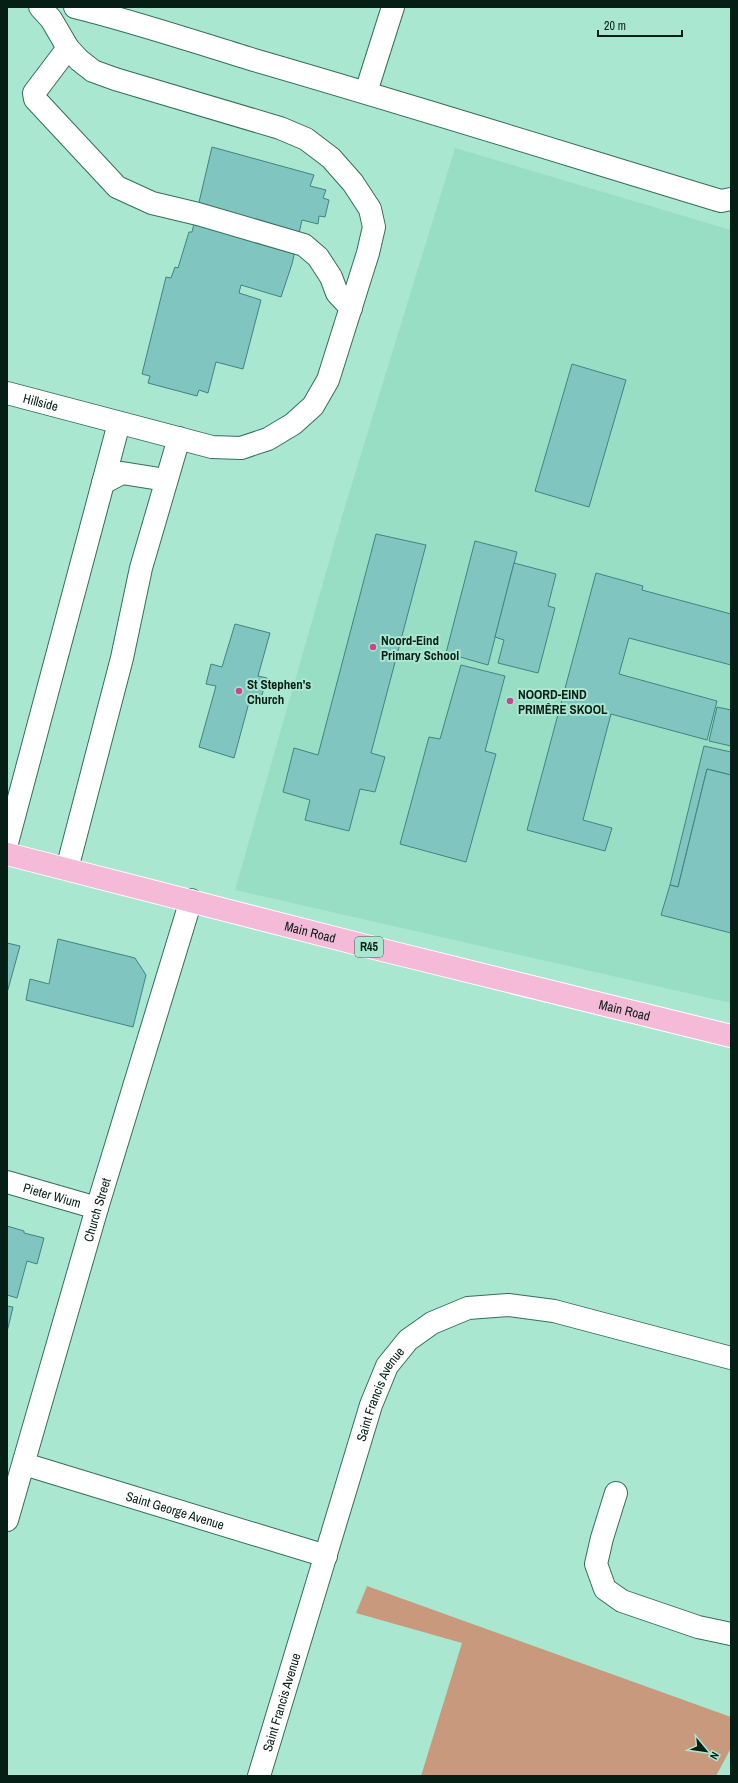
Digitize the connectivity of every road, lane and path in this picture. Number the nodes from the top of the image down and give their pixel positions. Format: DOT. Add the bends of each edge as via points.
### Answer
graph roads {
  1 [pos="40,7"];
  2 [pos="76,7"];
  3 [pos="392,7"];
  4 [pos="68,48"];
  5 [pos="366,92"];
  6 [pos="731,199"];
  7 [pos="350,308"];
  8 [pos="7,393"];
  9 [pos="119,423"];
  10 [pos="179,438"];
  11 [pos="166,480"];
  12 [pos="103,483"];
  13 [pos="7,843"];
  14 [pos="7,854"];
  15 [pos="67,869"];
  16 [pos="191,900"];
  17 [pos="731,1036"];
  18 [pos="7,1182"];
  19 [pos="97,1208"];
  20 [pos="731,1358"];
  21 [pos="24,1464"];
  22 [pos="616,1493"];
  23 [pos="7,1520"];
  24 [pos="326,1556"];
  25 [pos="731,1634"];
  26 [pos="259,1776"];
  1 -- 4 [label="street, Hillside" via="51,19"];
  2 -- 5 [label="street" via="118,17"];
  3 -- 5 [label="street"];
  4 -- 7 [label="street, Hillside" via="94,71 115,80 280,128 306,139 331,158 353,183 370,209 374,227"];
  4 -- 7 [label="street" via="34,93 35,99 117,187 152,202 304,245 318,257 331,277 337,293"];
  5 -- 6 [label="street" via="722,201"];
  7 -- 10 [label="street, Hillside" via="328,380 313,406 293,424 268,439 241,448 212,447"];
  8 -- 9 [label="street, Hillside"];
  9 -- 10 [label="street, Hillside"];
  9 -- 12 [label="street"];
  10 -- 11 [label="street"];
  11 -- 12 [label="street" via="122,473"];
  11 -- 15 [label="street" via="141,568 122,658"];
  12 -- 13 [label="street"];
  14 -- 15 [label="main road, Main Road / R45"];
  15 -- 16 [label="main road, Main Road / R45"];
  16 -- 17 [label="main road, Main Road / R45"];
  16 -- 19 [label="street, Church Street"];
  18 -- 19 [label="street, Pieter Wium"];
  19 -- 21 [label="street, Church Street"];
  20 -- 24 [label="street, Saint Francis Avenue" via="554,1311 508,1305 468,1308 432,1323 408,1340 387,1366 371,1405"];
  21 -- 23 [label="street, Church Street"];
  21 -- 24 [label="street, Saint George Avenue"];
  22 -- 25 [label="street" via="596,1564 605,1589 622,1601"];
  24 -- 26 [label="street, Saint Francis Avenue"];
}
